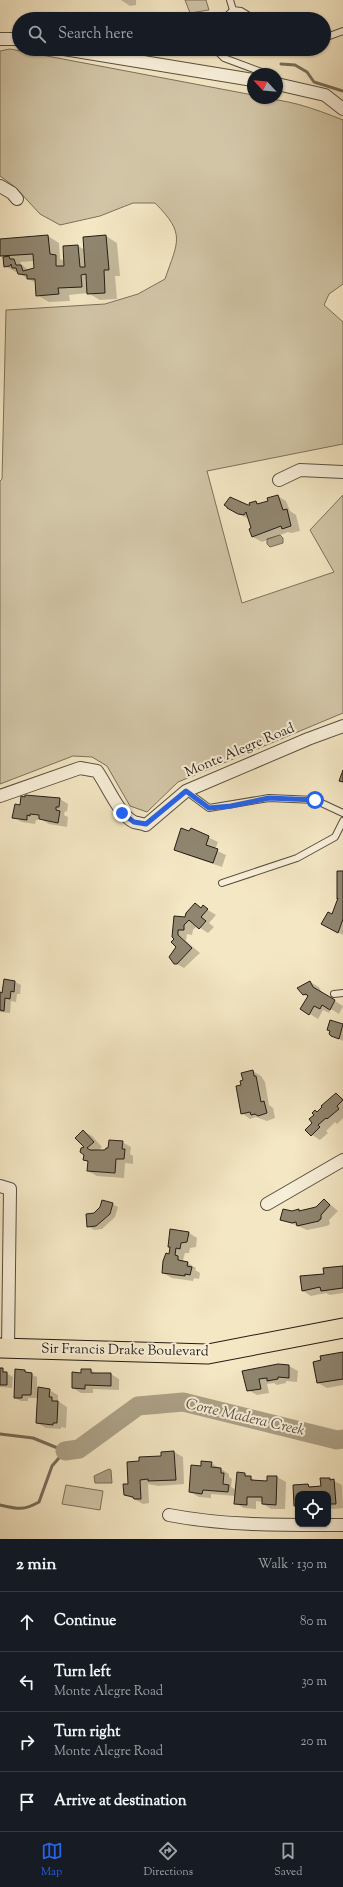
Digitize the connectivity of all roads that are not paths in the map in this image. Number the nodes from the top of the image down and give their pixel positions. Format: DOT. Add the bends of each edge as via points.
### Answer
graph roads {
  1 [pos="230,0"];
  2 [pos="233,10"];
  3 [pos="243,12"];
  4 [pos="343,31"];
  5 [pos="331,35"];
  6 [pos="0,39"];
  7 [pos="12,39"];
  8 [pos="107,56"];
  9 [pos="221,56"];
  10 [pos="251,68"];
  11 [pos="247,79"];
  12 [pos="283,80"];
  13 [pos="283,85"];
  14 [pos="325,95"];
  15 [pos="343,109"];
  16 [pos="0,186"];
  17 [pos="17,199"];
  18 [pos="343,472"];
  19 [pos="279,480"];
  20 [pos="343,726"];
  21 [pos="186,791"];
  22 [pos="0,796"];
  23 [pos="343,813"];
  24 [pos="343,821"];
  25 [pos="222,883"];
  26 [pos="343,993"];
  27 [pos="334,994"];
  28 [pos="343,1160"];
  29 [pos="0,1186"];
  30 [pos="268,1204"];
  31 [pos="343,1328"];
  32 [pos="4,1348"];
  33 [pos="169,1515"];
  34 [pos="343,1525"];
  1 -- 2 [label="lane"];
  2 -- 3 [label="lane"];
  4 -- 5 [label="lane"];
  6 -- 7 [label="street"];
  8 -- 11 [label="street"];
  9 -- 10 [label="lane"];
  12 -- 14 [label="lane"];
  13 -- 14 [label="street"];
  14 -- 15 [label="street"];
  16 -- 17 [label="street"];
  18 -- 19 [label="street" via="300,470"];
  20 -- 21 [label="street, Monte Alegre Road"];
  21 -- 22 [label="street, Monte Alegre Road" via="146,824 134,822 122,813 97,771 80,768"];
  21 -- 23 [label="lane" via="209,808 269,798 315,800"];
  24 -- 25 [label="lane" via="335,837 297,858"];
  26 -- 27 [label="lane"];
  28 -- 30 [label="street"];
  29 -- 32 [label="street" via="10,1189"];
  31 -- 32 [label="main road, Sir Francis Drake Boulevard" via="208,1354"];
  33 -- 34 [label="street" via="203,1522"];
}
